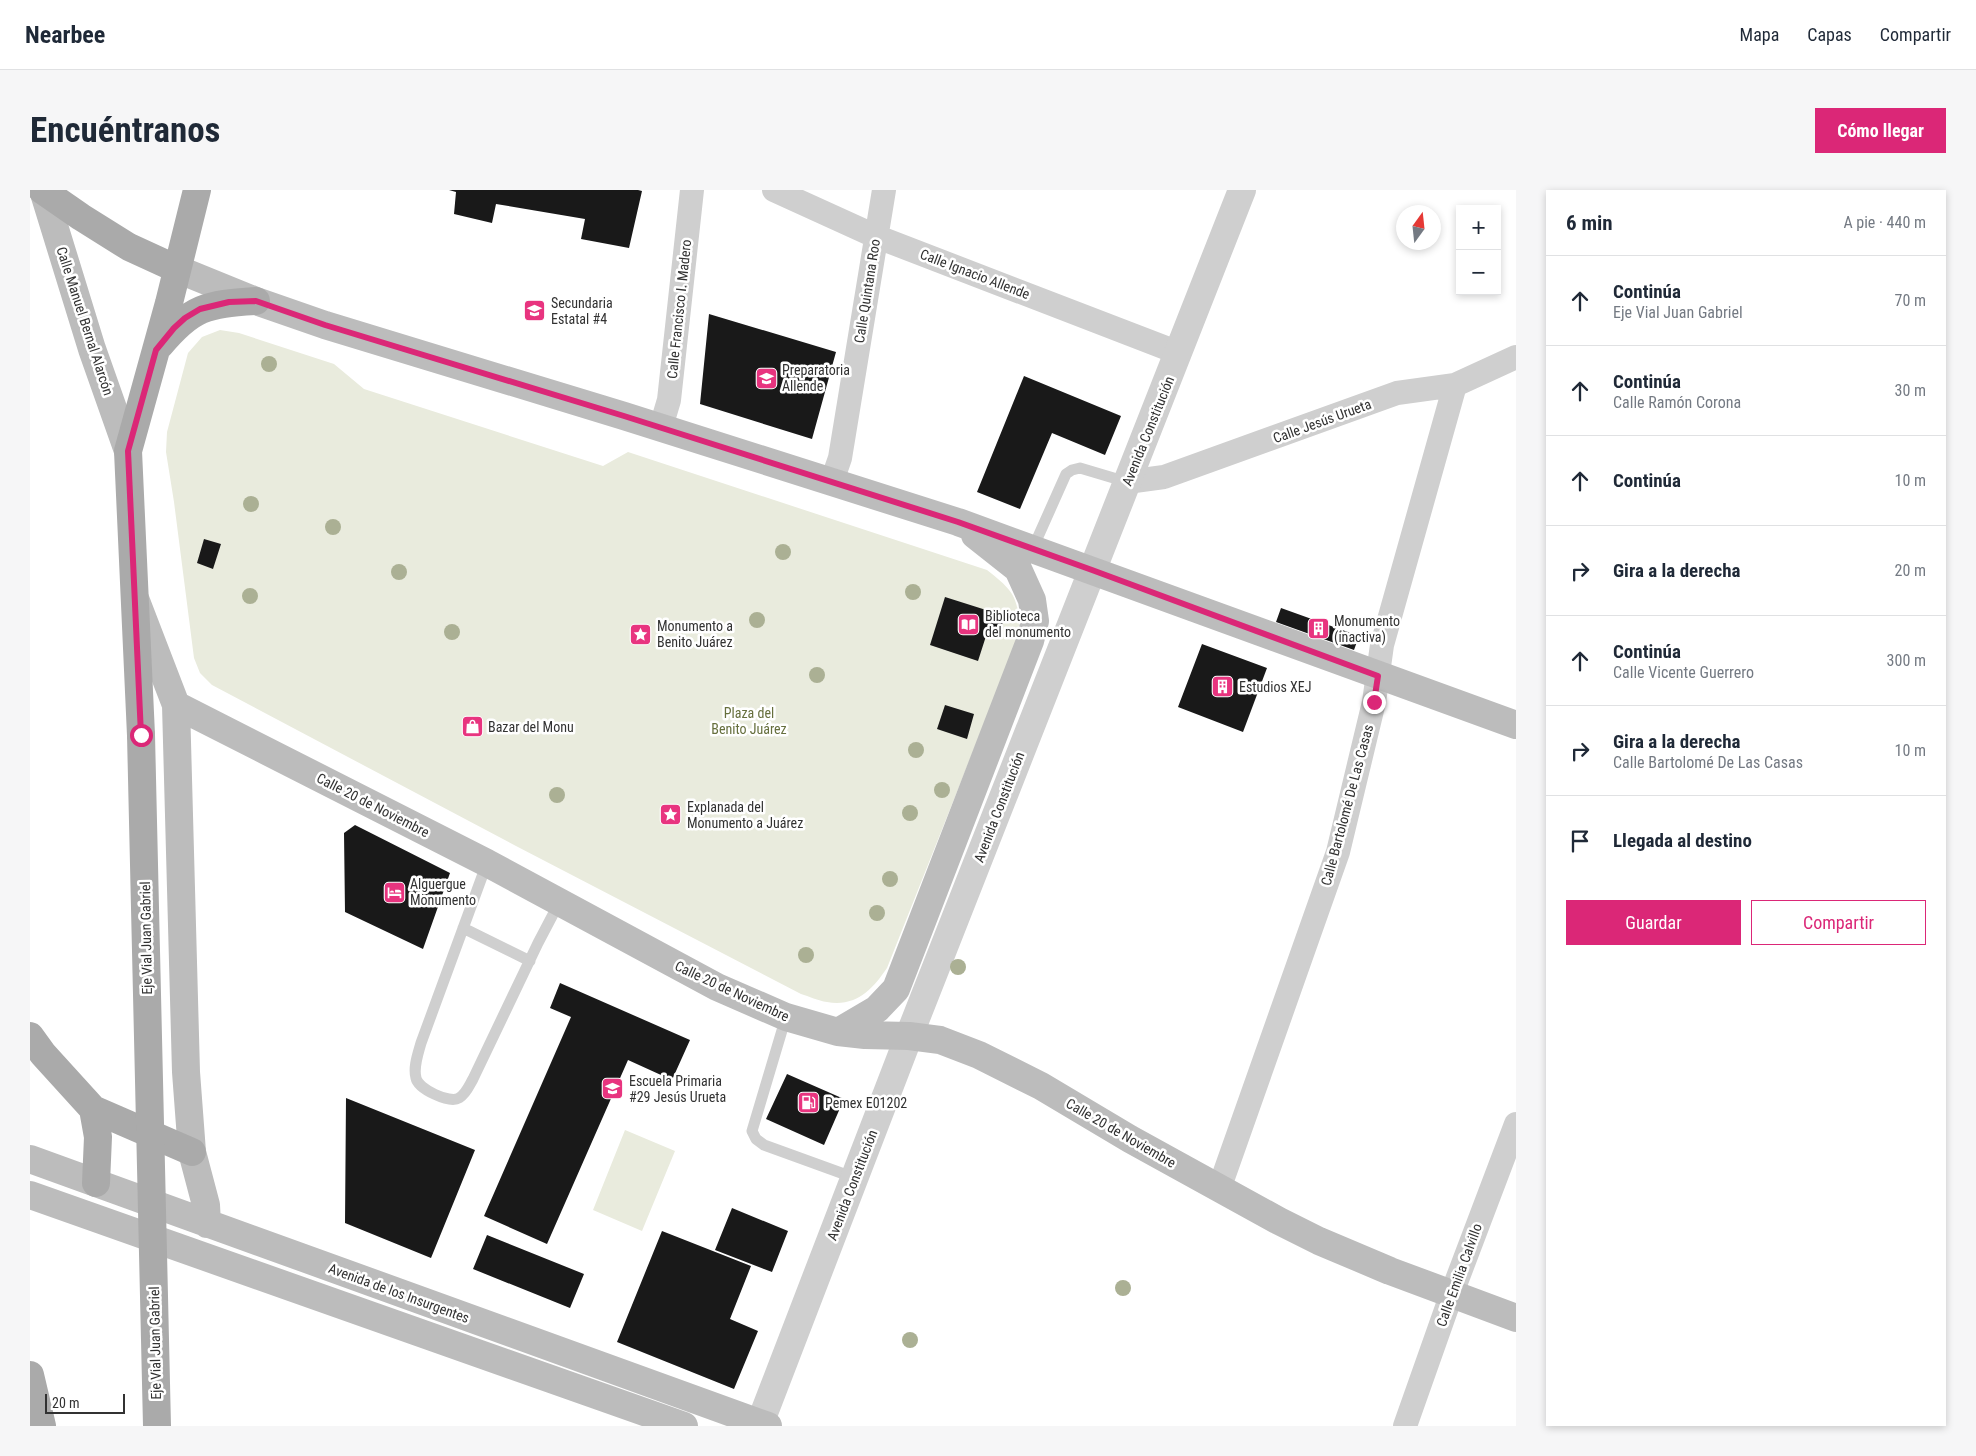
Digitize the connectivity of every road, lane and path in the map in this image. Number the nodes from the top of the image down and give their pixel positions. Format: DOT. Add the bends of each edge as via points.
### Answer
graph roads {
  1 [pos="43,190"];
  2 [pos="197,190"];
  3 [pos="692,190"];
  4 [pos="774,190"];
  5 [pos="884,190"];
  6 [pos="1242,190"];
  7 [pos="875,236"];
  8 [pos="177,269"];
  9 [pos="256,301"];
  10 [pos="156,350"];
  11 [pos="1179,353"];
  12 [pos="1516,357"];
  13 [pos="1455,385"];
  14 [pos="661,427"];
  15 [pos="128,451"];
  16 [pos="832,481"];
  17 [pos="1127,482"];
  18 [pos="958,522"];
  19 [pos="1033,548"];
  20 [pos="1092,570"];
  21 [pos="136,601"];
  22 [pos="1378,676"];
  23 [pos="176,705"];
  24 [pos="1516,725"];
  25 [pos="487,863"];
  26 [pos="559,903"];
  27 [pos="463,928"];
  28 [pos="530,961"];
  29 [pos="786,1017"];
  30 [pos="838,1032"];
  31 [pos="30,1036"];
  32 [pos="909,1036"];
  33 [pos="93,1108"];
  34 [pos="1516,1124"];
  35 [pos="192,1152"];
  36 [pos="30,1158"];
  37 [pos="855,1178"];
  38 [pos="96,1183"];
  39 [pos="1220,1189"];
  40 [pos="30,1195"];
  41 [pos="207,1224"];
  42 [pos="1452,1293"];
  43 [pos="1516,1318"];
  44 [pos="30,1375"];
  45 [pos="763,1425"];
  46 [pos="42,1426"];
  47 [pos="157,1426"];
  48 [pos="684,1426"];
  49 [pos="1405,1426"];
  1 -- 8 [label="main road" via="129,247"];
  1 -- 15 [label="main road, Calle Manuel Bernal Alarcón" via="92,349"];
  2 -- 8 [label="main road, Eje Vial Juan Gabriel"];
  3 -- 14 [label="street, Calle Francisco I. Madero" via="668,400"];
  4 -- 7 [label="street, Calle Ignacio Allende"];
  5 -- 7 [label="street, Calle Quintana Roo"];
  6 -- 11 [label="street, Avenida Constitución"];
  7 -- 11 [label="street, Calle Ignacio Allende"];
  7 -- 16 [label="street, Calle Quintana Roo" via="840,458"];
  8 -- 9 [label="main road"];
  8 -- 10 [label="main road, Eje Vial Juan Gabriel"];
  9 -- 10 [label="main road" via="229,302 200,309 185,318"];
  9 -- 14 [label="main road"];
  10 -- 15 [label="main road, Eje Vial Juan Gabriel"];
  11 -- 17 [label="street, Avenida Constitución"];
  12 -- 13 [label="street, Calle Jesús Urueta"];
  13 -- 17 [label="street, Calle Jesús Urueta" via="1397,393 1164,477"];
  13 -- 22 [label="street, Calle Bartolomé De Las Casas" via="1382,645"];
  14 -- 16 [label="main road"];
  15 -- 21 [label="main road, Eje Vial Juan Gabriel"];
  16 -- 18 [label="main road"];
  17 -- 19 [label="lane" via="1080,468 1066,474"];
  17 -- 20 [label="street, Avenida Constitución"];
  18 -- 19 [label="main road"];
  18 -- 30 [label="main road" via="1018,569 1032,600 1035,621 896,989 877,1009"];
  19 -- 20 [label="main road"];
  20 -- 22 [label="main road"];
  20 -- 32 [label="street, Avenida Constitución"];
  21 -- 23 [label="main road"];
  21 -- 47 [label="main road, Eje Vial Juan Gabriel, bridge"];
  22 -- 24 [label="main road"];
  22 -- 39 [label="street, Calle Bartolomé De Las Casas" via="1338,852"];
  23 -- 25 [label="main road, Calle 20 de Noviembre"];
  23 -- 35 [label="main road" via="186,1072"];
  25 -- 26 [label="main road, Calle 20 de Noviembre"];
  25 -- 27 [label="lane"];
  26 -- 28 [label="lane"];
  26 -- 29 [label="main road, Calle 20 de Noviembre" via="717,987"];
  27 -- 28 [label="lane"];
  27 -- 28 [label="lane" via="421,1043 414,1071 422,1088 449,1100 458,1100 465,1094"];
  29 -- 30 [label="main road, Calle 20 de Noviembre"];
  29 -- 37 [label="lane" via="752,1131 756,1140 764,1145"];
  30 -- 32 [label="main road, Calle 20 de Noviembre"];
  31 -- 33 [label="main road"];
  32 -- 37 [label="street, Avenida Constitución"];
  32 -- 39 [label="main road, Calle 20 de Noviembre" via="940,1040 979,1055 1041,1086"];
  33 -- 35 [label="main road"];
  33 -- 38 [label="main road" via="98,1137"];
  34 -- 42 [label="street, Calle Emilia Calvillo"];
  35 -- 41 [label="main road" via="206,1205"];
  36 -- 38 [label="main road, Avenida de los Insurgentes"];
  37 -- 45 [label="street, Avenida Constitución"];
  38 -- 41 [label="main road, Avenida de los Insurgentes"];
  39 -- 42 [label="main road, Calle 20 de Noviembre" via="1319,1241"];
  40 -- 48 [label="main road"];
  41 -- 45 [label="main road, Avenida de los Insurgentes"];
  42 -- 43 [label="main road, Calle 20 de Noviembre"];
  42 -- 49 [label="street, Calle Emilia Calvillo"];
  44 -- 46 [label="main road"];
}
